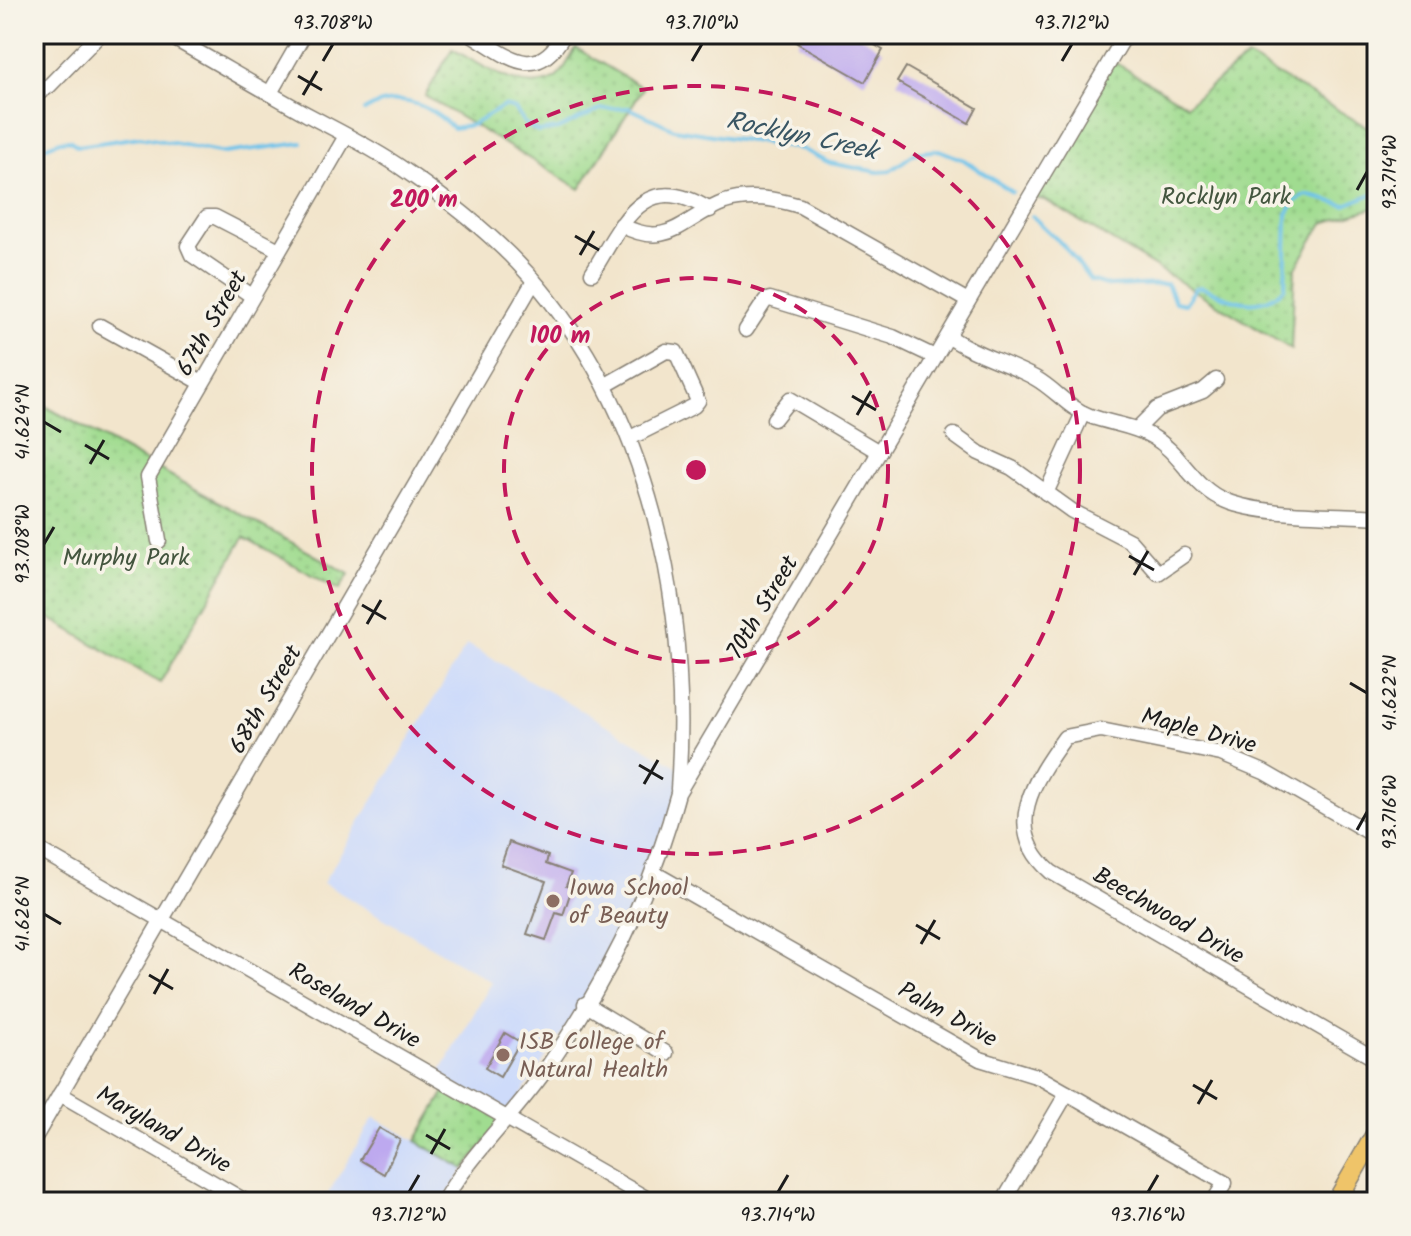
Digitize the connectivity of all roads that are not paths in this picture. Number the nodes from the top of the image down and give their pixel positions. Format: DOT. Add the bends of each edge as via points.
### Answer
graph roads {
  1 [pos="100,34"];
  2 [pos="166,34"];
  3 [pos="304,34"];
  4 [pos="471,34"];
  5 [pos="564,34"];
  6 [pos="1126,34"];
  7 [pos="270,93"];
  8 [pos="34,96"];
  9 [pos="346,136"];
  10 [pos="710,210"];
  11 [pos="621,225"];
  12 [pos="279,250"];
  13 [pos="592,273"];
  14 [pos="534,281"];
  15 [pos="252,296"];
  16 [pos="968,301"];
  17 [pos="100,326"];
  18 [pos="746,330"];
  19 [pos="948,336"];
  20 [pos="935,357"];
  21 [pos="1216,380"];
  22 [pos="202,383"];
  23 [pos="606,385"];
  24 [pos="1083,413"];
  25 [pos="774,419"];
  26 [pos="1138,428"];
  27 [pos="954,435"];
  28 [pos="630,438"];
  29 [pos="879,452"];
  30 [pos="1046,493"];
  31 [pos="1377,517"];
  32 [pos="159,541"];
  33 [pos="1184,555"];
  34 [pos="1050,758"];
  35 [pos="678,793"];
  36 [pos="1377,837"];
  37 [pos="34,847"];
  38 [pos="654,873"];
  39 [pos="162,920"];
  40 [pos="585,1004"];
  41 [pos="666,1053"];
  42 [pos="1377,1060"];
  43 [pos="1067,1093"];
  44 [pos="60,1094"];
  45 [pos="506,1117"];
  46 [pos="1377,1131"];
  47 [pos="34,1139"];
  48 [pos="247,1202"];
  49 [pos="443,1202"];
  50 [pos="653,1202"];
  51 [pos="1003,1202"];
  52 [pos="1213,1202"];
  53 [pos="1336,1202"];
  1 -- 8 [label="street"];
  2 -- 7 [label="street"];
  3 -- 7 [label="street"];
  4 -- 5 [label="street" via="522,62 536,63 550,56"];
  6 -- 16 [label="street, 70th Street"];
  7 -- 9 [label="street"];
  9 -- 12 [label="street, 67th Street"];
  9 -- 14 [label="street" via="442,197"];
  10 -- 11 [label="street" via="663,235 649,237"];
  10 -- 11 [label="street" via="689,199 651,197 631,209"];
  10 -- 16 [label="street" via="741,199 777,199 800,206"];
  11 -- 13 [label="street"];
  12 -- 15 [label="street, 67th Street"];
  12 -- 15 [label="street" via="215,217 207,217 188,246 192,255"];
  14 -- 23 [label="street"];
  14 -- 39 [label="street, 68th Street"];
  15 -- 22 [label="street, 67th Street"];
  16 -- 19 [label="street, 70th Street"];
  17 -- 22 [label="street"];
  18 -- 20 [label="street" via="770,299 893,337"];
  19 -- 20 [label="street, 70th Street"];
  19 -- 24 [label="street" via="980,356 1039,380"];
  20 -- 29 [label="street, 70th Street"];
  21 -- 26 [label="street" via="1203,391 1157,409"];
  22 -- 32 [label="street, 67th Street" via="148,477"];
  23 -- 28 [label="street"];
  23 -- 28 [label="street" via="666,351 676,352 696,393 694,406"];
  24 -- 26 [label="street"];
  24 -- 30 [label="street"];
  25 -- 29 [label="street" via="790,399"];
  26 -- 31 [label="street" via="1224,500"];
  27 -- 30 [label="street"];
  28 -- 35 [label="street" via="654,513 671,597 680,682"];
  29 -- 35 [label="street, 70th Street"];
  30 -- 33 [label="street" via="1130,541 1158,573"];
  34 -- 36 [label="street, Maple Drive" via="1065,737 1101,730 1221,754 1264,772"];
  34 -- 42 [label="street, Beechwood Drive" via="1029,795 1025,820 1026,837 1041,863"];
  35 -- 38 [label="street, 70th Street"];
  37 -- 39 [label="street, Roseland Drive"];
  38 -- 40 [label="street, 70th Street"];
  38 -- 43 [label="street, Palm Drive" via="980,1059 1030,1074"];
  39 -- 44 [label="street, 68th Street"];
  39 -- 45 [label="street, Roseland Drive"];
  40 -- 41 [label="street"];
  40 -- 45 [label="street, 70th Street" via="544,1072"];
  43 -- 51 [label="street"];
  43 -- 52 [label="street, Palm Drive" via="1225,1183"];
  44 -- 47 [label="street, 68th Street"];
  44 -- 48 [label="street, Maryland Drive"];
  45 -- 49 [label="street, 70th Street"];
  45 -- 50 [label="street, Roseland Drive"];
  46 -- 53 [label="main road"];
}
